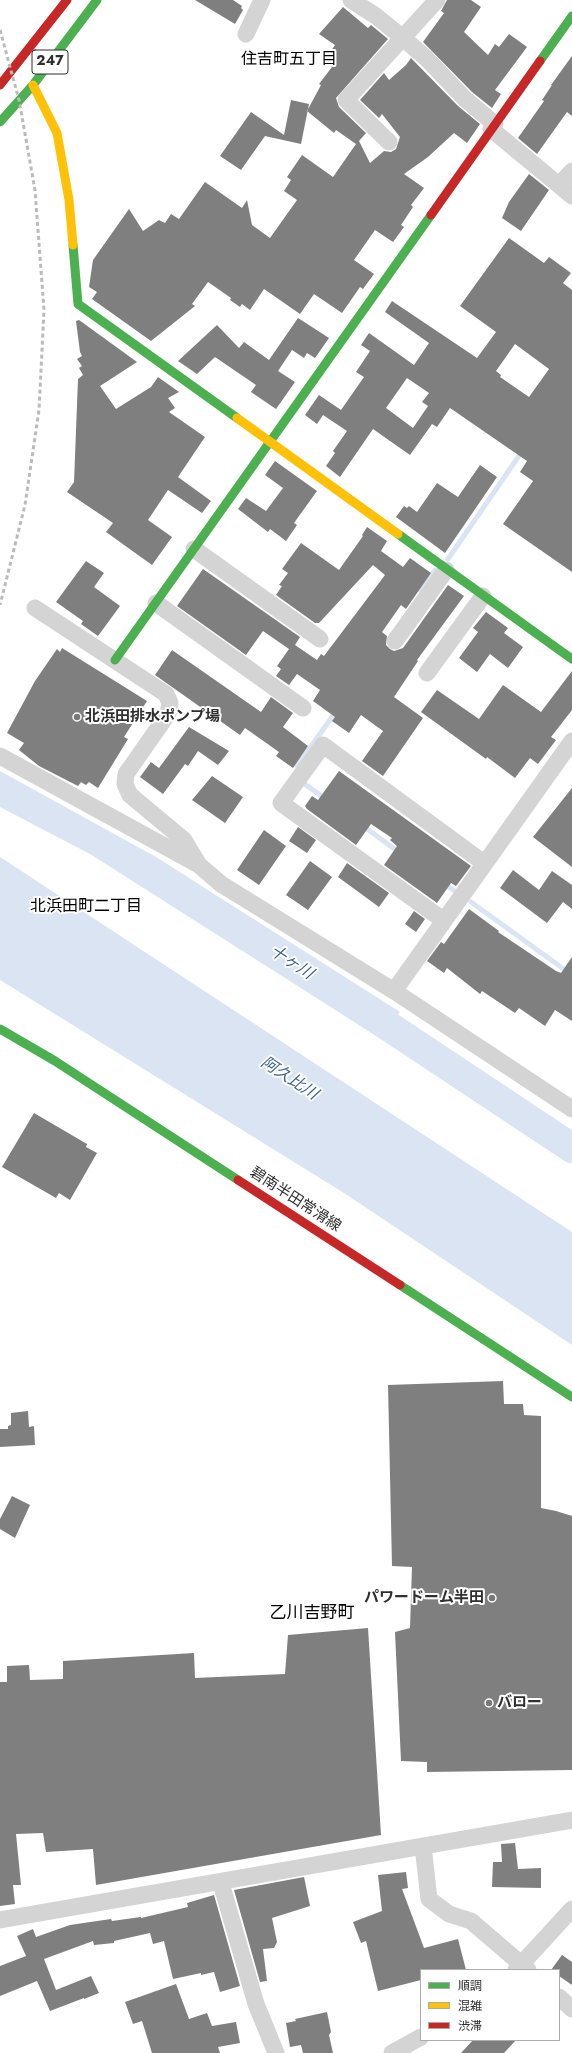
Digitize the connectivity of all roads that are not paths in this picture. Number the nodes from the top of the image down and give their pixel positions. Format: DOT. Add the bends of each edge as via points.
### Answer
graph roads {
  1 [pos="67,0"];
  2 [pos="97,0"];
  3 [pos="262,0"];
  4 [pos="351,0"];
  5 [pos="437,0"];
  6 [pos="572,16"];
  7 [pos="246,34"];
  8 [pos="403,38"];
  9 [pos="0,85"];
  10 [pos="33,85"];
  11 [pos="0,122"];
  12 [pos="493,126"];
  13 [pos="389,142"];
  14 [pos="572,171"];
  15 [pos="559,185"];
  16 [pos="572,196"];
  17 [pos="270,443"];
  18 [pos="194,549"];
  19 [pos="446,570"];
  20 [pos="483,596"];
  21 [pos="156,604"];
  22 [pos="35,608"];
  23 [pos="320,639"];
  24 [pos="395,641"];
  25 [pos="572,659"];
  26 [pos="115,660"];
  27 [pos="427,673"];
  28 [pos="303,708"];
  29 [pos="572,741"];
  30 [pos="0,756"];
  31 [pos="484,863"];
  32 [pos="199,865"];
  33 [pos="443,920"];
  34 [pos="394,991"];
  35 [pos="0,1029"];
  36 [pos="572,1109"];
  37 [pos="572,1396"];
  38 [pos="572,1820"];
  39 [pos="423,1846"];
  40 [pos="221,1882"];
  41 [pos="572,1909"];
  42 [pos="0,1920"];
  43 [pos="522,1968"];
  44 [pos="560,1998"];
  45 [pos="572,2009"];
  46 [pos="420,2038"];
  47 [pos="276,2053"];
  48 [pos="392,2053"];
  1 -- 9 [label="main road, 247"];
  2 -- 10 [label="main road, 247"];
  3 -- 7 [label="street"];
  4 -- 8 [label="street"];
  5 -- 8 [label="street"];
  6 -- 12 [label="main road"];
  8 -- 12 [label="street"];
  8 -- 13 [label="street" via="346,100"];
  10 -- 11 [label="main road, 247"];
  10 -- 17 [label="main road" via="57,133 69,200 78,304"];
  12 -- 15 [label="street"];
  12 -- 17 [label="main road"];
  14 -- 15 [label="street"];
  15 -- 16 [label="street"];
  17 -- 18 [label="main road"];
  17 -- 19 [label="main road"];
  18 -- 21 [label="main road"];
  18 -- 23 [label="street"];
  19 -- 20 [label="main road"];
  19 -- 24 [label="street"];
  20 -- 25 [label="main road"];
  20 -- 27 [label="street"];
  21 -- 26 [label="main road"];
  21 -- 28 [label="street"];
  22 -- 26 [label="street"];
  26 -- 32 [label="street" via="166,694 170,703 168,714 126,774 125,784 130,795 184,840"];
  29 -- 31 [label="street"];
  30 -- 32 [label="street"];
  31 -- 33 [label="street"];
  31 -- 33 [label="street" via="323,745 285,796 281,803"];
  32 -- 34 [label="street" via="221,884"];
  33 -- 34 [label="street"];
  34 -- 36 [label="street"];
  35 -- 37 [label="main road, 碧南半田常滑線" via="55,1061"];
  38 -- 39 [label="street"];
  39 -- 40 [label="street"];
  39 -- 43 [label="street" via="429,1899 449,1914 471,1921"];
  40 -- 42 [label="street"];
  40 -- 47 [label="street" via="256,2004"];
  41 -- 43 [label="street"];
  44 -- 45 [label="street"];
  46 -- 48 [label="street"];
}
